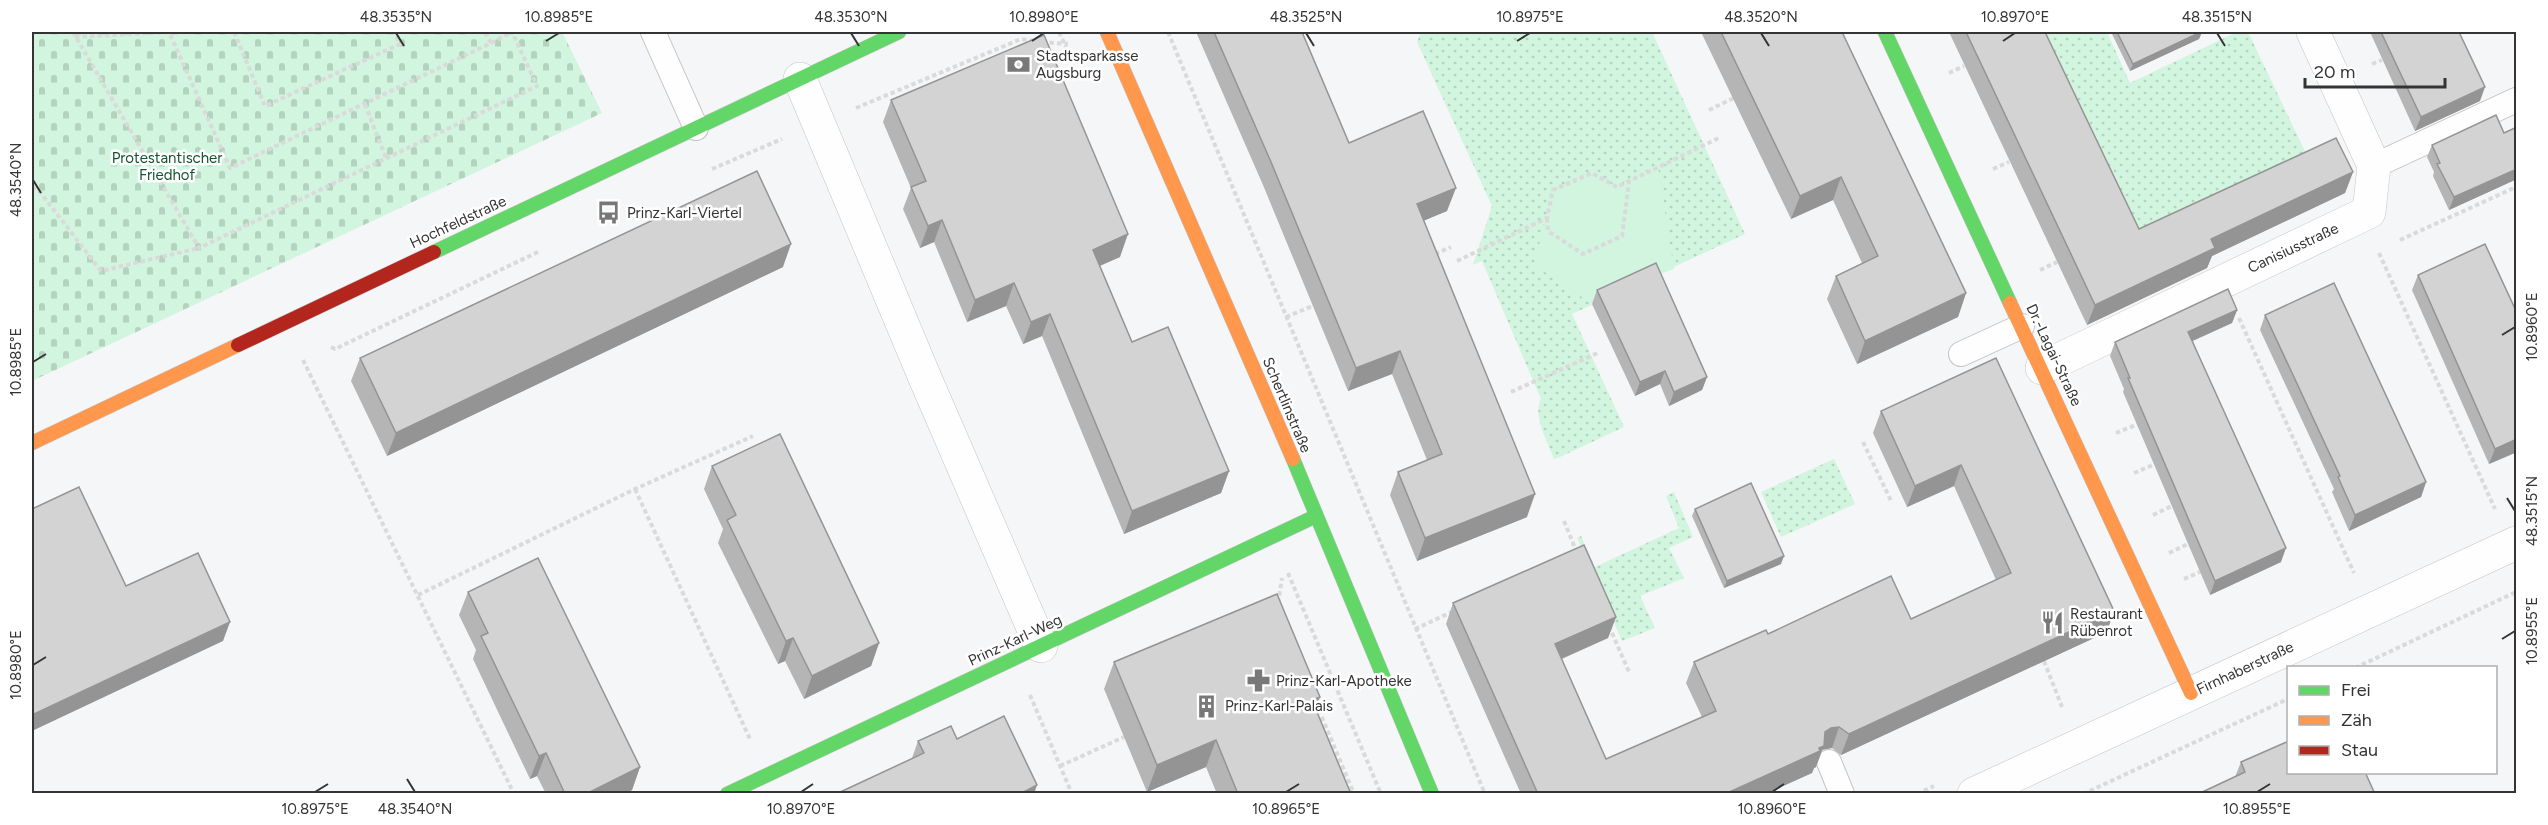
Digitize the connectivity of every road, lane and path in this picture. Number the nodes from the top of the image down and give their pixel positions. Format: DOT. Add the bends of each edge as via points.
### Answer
graph roads {
  1 [pos="73,32"];
  2 [pos="170,32"];
  3 [pos="234,32"];
  4 [pos="394,32"];
  5 [pos="485,32"];
  6 [pos="512,32"];
  7 [pos="652,32"];
  8 [pos="899,32"];
  9 [pos="1107,32"];
  10 [pos="1168,32"];
  11 [pos="1885,32"];
  12 [pos="2313,32"];
  13 [pos="75,37"];
  14 [pos="491,43"];
  15 [pos="1065,45"];
  16 [pos="800,79"];
  17 [pos="1740,95"];
  18 [pos="2517,100"];
  19 [pos="365,104"];
  20 [pos="1709,110"];
  21 [pos="819,124"];
  22 [pos="696,128"];
  23 [pos="1721,137"];
  24 [pos="386,158"];
  25 [pos="2374,166"];
  26 [pos="710,170"];
  27 [pos="1629,181"];
  28 [pos="32,187"];
  29 [pos="2517,187"];
  30 [pos="1546,218"];
  31 [pos="2399,240"];
  32 [pos="1451,247"];
  33 [pos="199,248"];
  34 [pos="547,248"];
  35 [pos="2378,250"];
  36 [pos="1429,256"];
  37 [pos="1457,261"];
  38 [pos="1319,303"];
  39 [pos="2248,311"];
  40 [pos="1286,317"];
  41 [pos="285,323"];
  42 [pos="2022,326"];
  43 [pos="1600,352"];
  44 [pos="1961,354"];
  45 [pos="2042,368"];
  46 [pos="1511,392"];
  47 [pos="753,436"];
  48 [pos="1863,442"];
  49 [pos="32,443"];
  50 [pos="635,489"];
  51 [pos="1892,503"];
  52 [pos="2496,510"];
  53 [pos="1316,516"];
  54 [pos="1564,521"];
  55 [pos="2517,543"];
  56 [pos="1567,560"];
  57 [pos="2355,576"];
  58 [pos="2517,592"];
  59 [pos="418,595"];
  60 [pos="1458,609"];
  61 [pos="1276,612"];
  62 [pos="1606,618"];
  63 [pos="1414,629"];
  64 [pos="1028,653"];
  65 [pos="2044,661"];
  66 [pos="2359,666"];
  67 [pos="1629,672"];
  68 [pos="2190,693"];
  69 [pos="1313,698"];
  70 [pos="2287,700"];
  71 [pos="2066,716"];
  72 [pos="1124,737"];
  73 [pos="1829,762"];
  74 [pos="1060,766"];
  75 [pos="766,775"];
  76 [pos="514,794"];
  77 [pos="727,794"];
  78 [pos="1072,794"];
  79 [pos="1354,794"];
  80 [pos="1381,794"];
  81 [pos="1432,794"];
  82 [pos="1485,794"];
  83 [pos="1842,794"];
  84 [pos="1974,794"];
  85 [pos="2083,794"];
  1 -- 13 [label="path"];
  2 -- 13 [label="path"];
  2 -- 19 [label="path" via="230,168"];
  3 -- 4 [label="path" via="265,106 400,44"];
  5 -- 14 [label="path"];
  6 -- 14 [label="path"];
  6 -- 24 [label="path" via="537,86"];
  7 -- 22 [label="lane"];
  8 -- 16 [label="street, Hochfeldstraße"];
  9 -- 53 [label="street, Schertlinstraße"];
  10 -- 40 [label="path"];
  11 -- 42 [label="street, Dr.-Lagai-Straße"];
  12 -- 25 [label="street"];
  13 -- 33 [label="path"];
  14 -- 19 [label="path"];
  15 -- 21 [label="path" via="1020,39"];
  16 -- 21 [label="street"];
  16 -- 22 [label="street, Hochfeldstraße"];
  17 -- 20 [label="path"];
  18 -- 25 [label="lane"];
  19 -- 24 [label="path"];
  21 -- 26 [label="path"];
  21 -- 64 [label="street" via="925,378"];
  22 -- 41 [label="street, Hochfeldstraße"];
  23 -- 27 [label="path"];
  24 -- 33 [label="path"];
  25 -- 45 [label="street, Canisiusstraße" via="2368,212"];
  27 -- 30 [label="path" via="1617,187 1592,172 1553,190"];
  27 -- 30 [label="path" via="1622,236 1583,254 1548,231"];
  28 -- 33 [label="path" via="40,192 101,271"];
  29 -- 31 [label="path"];
  30 -- 37 [label="path"];
  32 -- 36 [label="path"];
  34 -- 41 [label="path" via="335,349"];
  35 -- 52 [label="path"];
  38 -- 40 [label="path"];
  39 -- 57 [label="path" via="2238,316"];
  40 -- 63 [label="path"];
  41 -- 49 [label="street, Hochfeldstraße"];
  41 -- 59 [label="path"];
  42 -- 44 [label="lane"];
  42 -- 45 [label="street, Dr.-Lagai-Straße"];
  43 -- 46 [label="path"];
  45 -- 68 [label="street, Dr.-Lagai-Straße"];
  47 -- 50 [label="path"];
  48 -- 51 [label="path"];
  50 -- 59 [label="path"];
  50 -- 75 [label="path"];
  53 -- 64 [label="street, Prinz-Karl-Weg"];
  53 -- 81 [label="street, Schertlinstraße"];
  54 -- 56 [label="path" via="1578,555"];
  55 -- 68 [label="street, Firnhaberstraße"];
  58 -- 66 [label="path"];
  59 -- 76 [label="path"];
  60 -- 63 [label="path"];
  61 -- 80 [label="path" via="1284,564"];
  62 -- 67 [label="path"];
  63 -- 82 [label="path"];
  64 -- 74 [label="path"];
  64 -- 75 [label="street, Prinz-Karl-Weg"];
  65 -- 71 [label="path"];
  68 -- 84 [label="street, Firnhaberstraße"];
  69 -- 79 [label="path"];
  70 -- 85 [label="path"];
  72 -- 74 [label="path"];
  73 -- 83 [label="lane"];
  74 -- 78 [label="path"];
  75 -- 77 [label="street, Prinz-Karl-Weg"];
}
